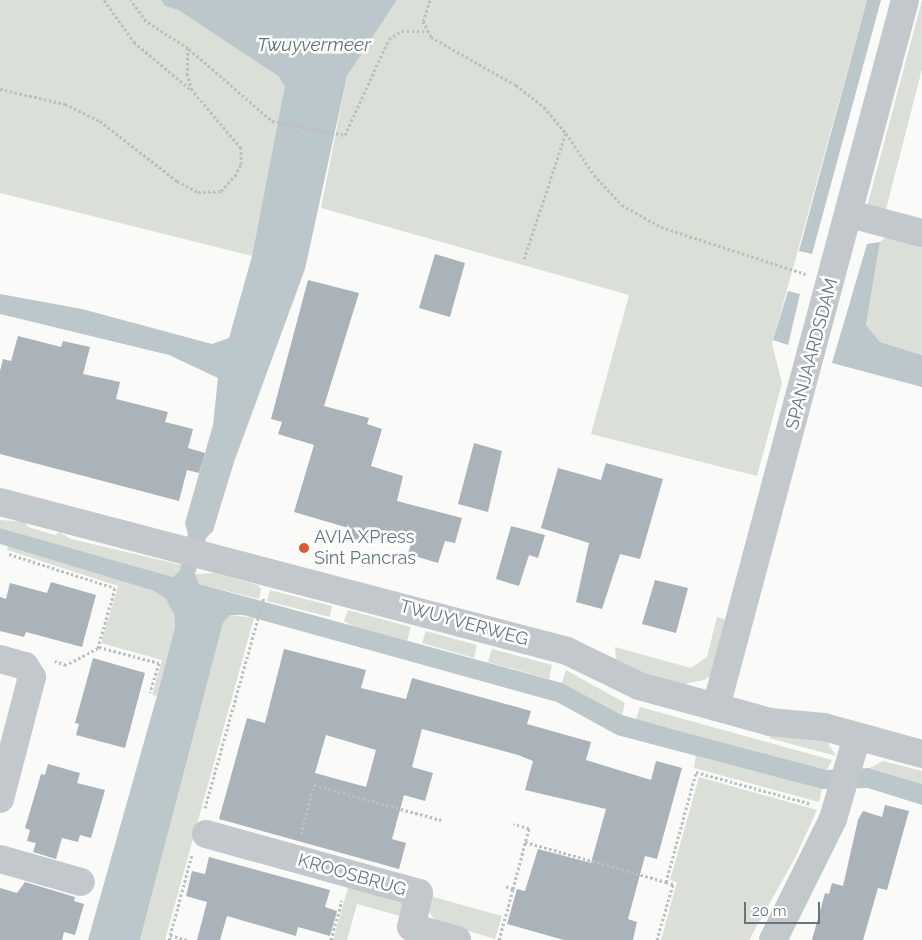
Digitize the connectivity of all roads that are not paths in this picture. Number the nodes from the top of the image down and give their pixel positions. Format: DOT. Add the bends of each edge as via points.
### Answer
graph roads {
  1 [pos="905,0"];
  2 [pos="850,214"];
  3 [pos="922,233"];
  4 [pos="0,502"];
  5 [pos="0,659"];
  6 [pos="716,707"];
  7 [pos="857,736"];
  8 [pos="922,754"];
  9 [pos="4,771"];
  10 [pos="0,799"];
  11 [pos="201,831"];
  12 [pos="0,859"];
  13 [pos="81,882"];
  14 [pos="457,940"];
  15 [pos="772,940"];
  1 -- 2 [label="street, SPANJAARDSDAM"];
  2 -- 3 [label="street"];
  2 -- 6 [label="street, SPANJAARDSDAM"];
  4 -- 6 [label="street, TWUYVERWEG" via="567,651 639,686"];
  5 -- 9 [label="street" via="25,666 32,677"];
  6 -- 7 [label="street, TWUYVERWEG" via="770,722 815,726"];
  7 -- 8 [label="street, TWUYVERWEG"];
  7 -- 15 [label="street" via="838,801"];
  9 -- 10 [label="street"];
  11 -- 14 [label="street, KROOSBRUG" via="419,893 411,927"];
  12 -- 13 [label="street"];
}
